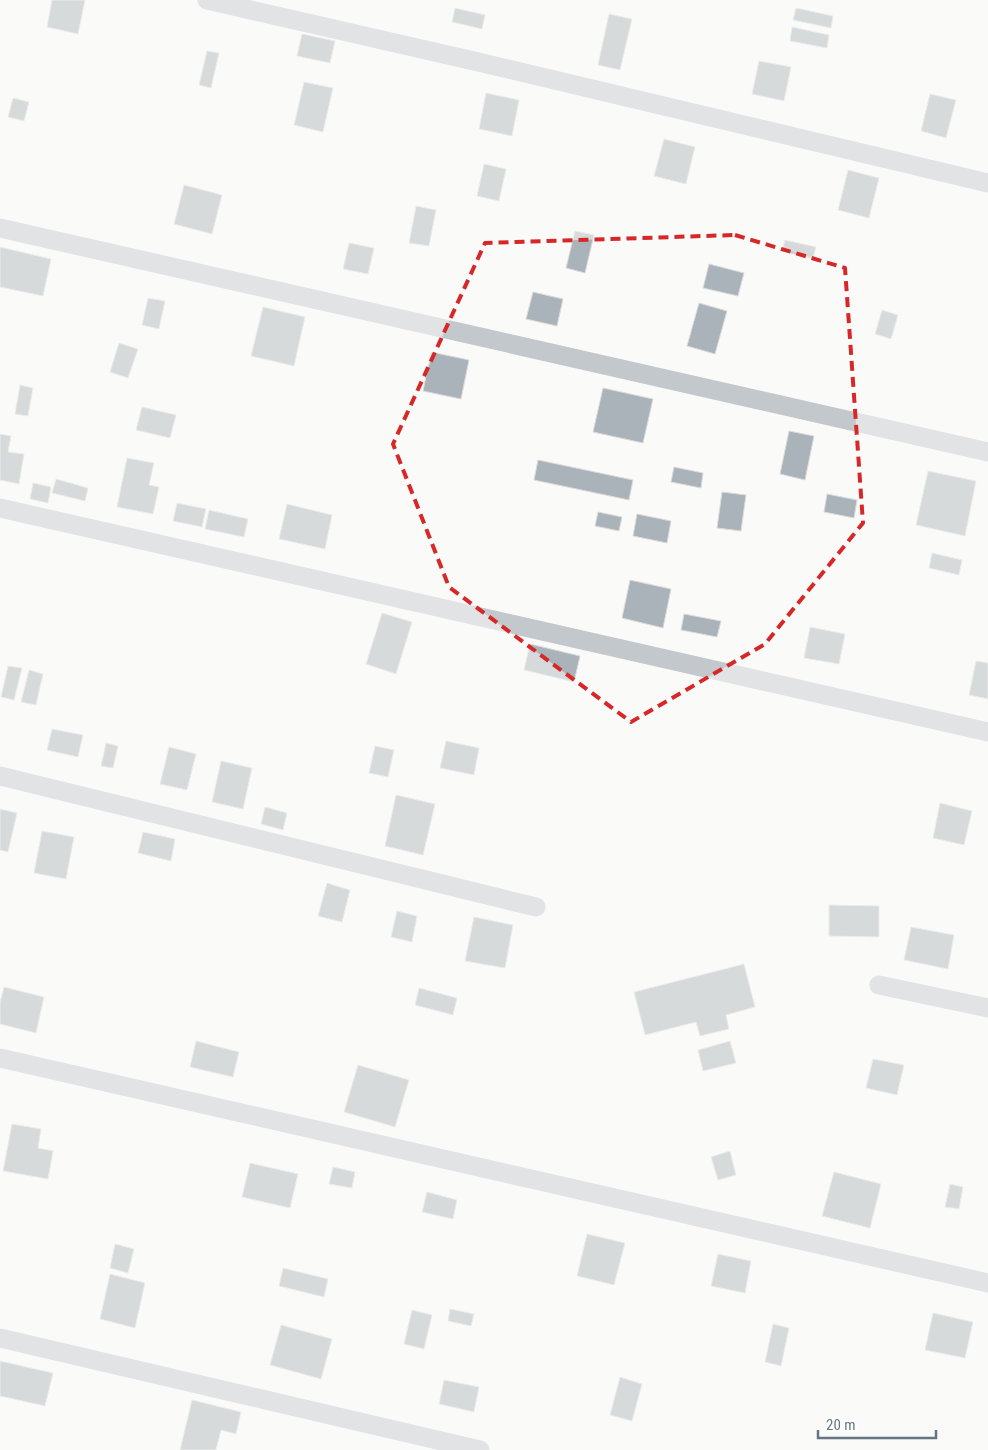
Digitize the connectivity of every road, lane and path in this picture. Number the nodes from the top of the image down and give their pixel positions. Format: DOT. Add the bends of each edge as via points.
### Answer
graph roads {
  1 [pos="207,0"];
  2 [pos="988,183"];
  3 [pos="0,228"];
  4 [pos="988,452"];
  5 [pos="0,508"];
  6 [pos="988,732"];
  7 [pos="0,776"];
  8 [pos="536,907"];
  9 [pos="879,985"];
  10 [pos="988,1008"];
  11 [pos="0,1058"];
  12 [pos="988,1283"];
  13 [pos="0,1338"];
  14 [pos="480,1450"];
  1 -- 2 [label="lane"];
  3 -- 4 [label="lane"];
  5 -- 6 [label="lane"];
  7 -- 8 [label="lane"];
  9 -- 10 [label="lane"];
  11 -- 12 [label="lane"];
  13 -- 14 [label="lane"];
}
